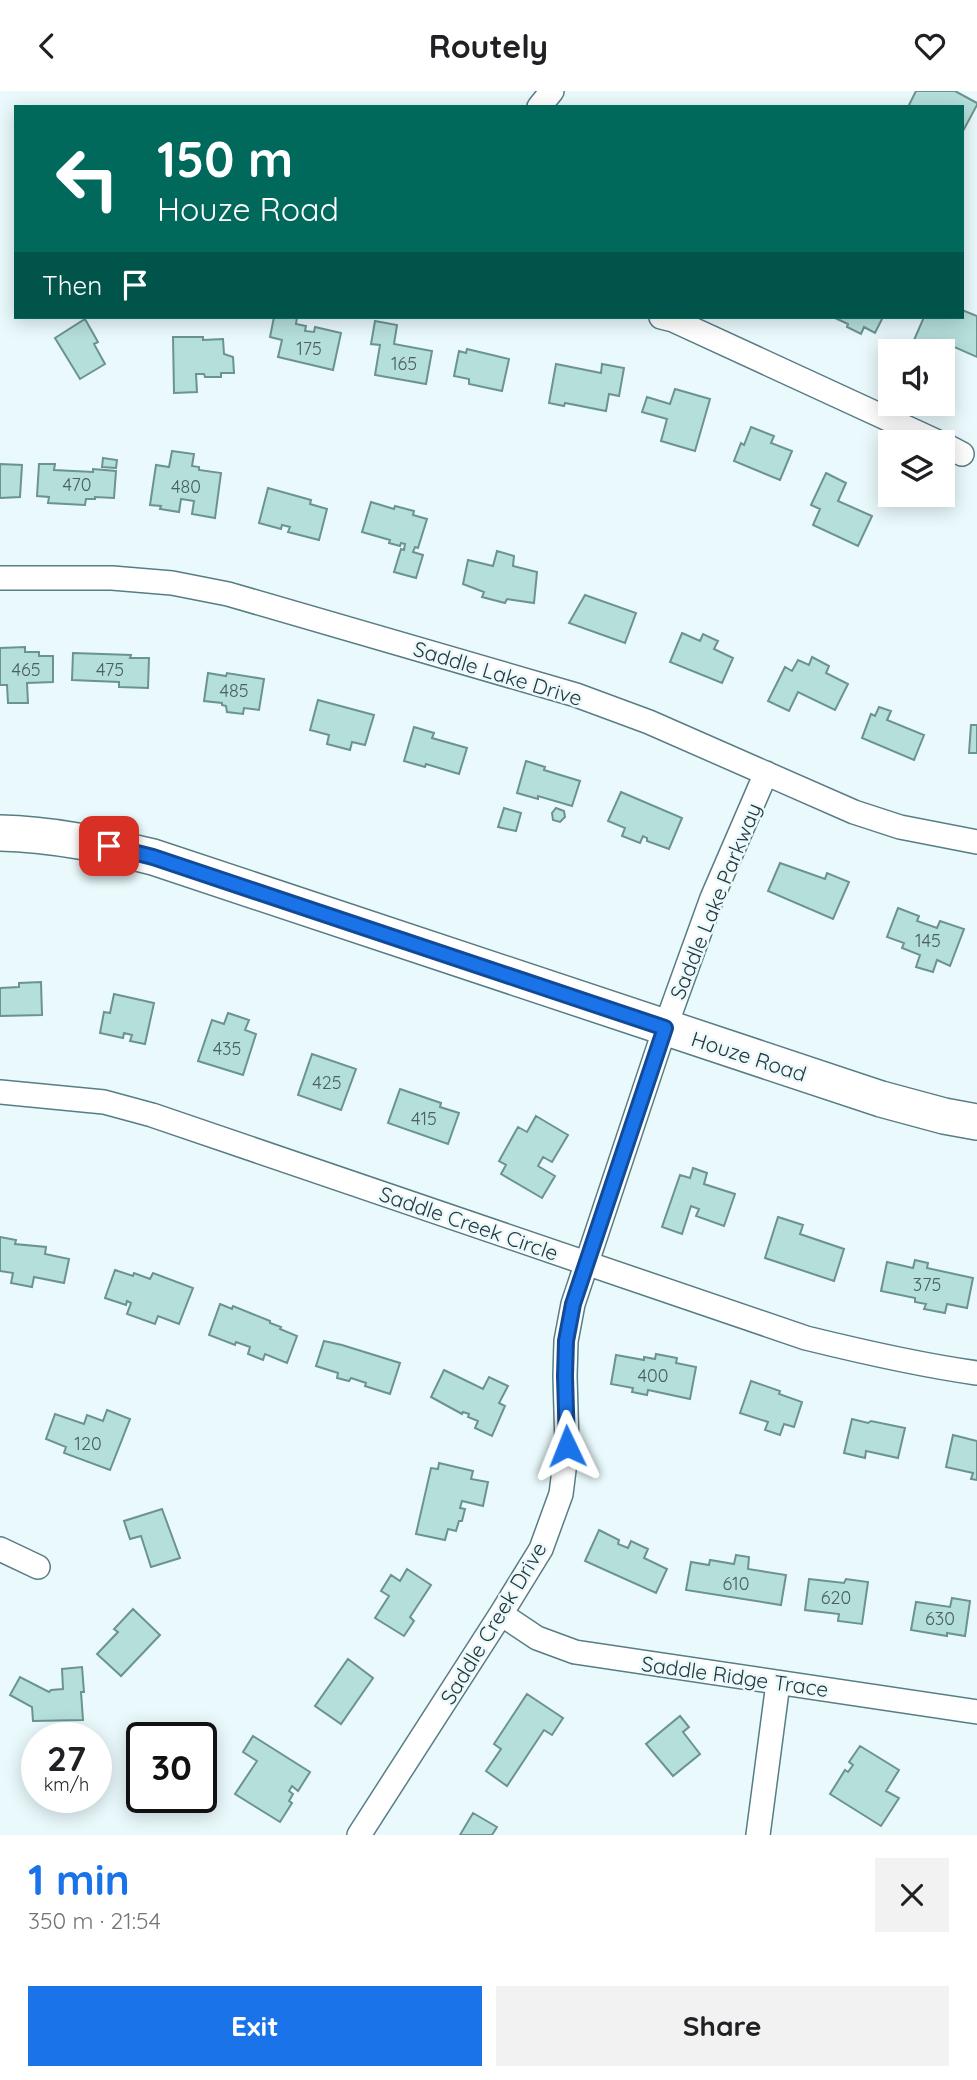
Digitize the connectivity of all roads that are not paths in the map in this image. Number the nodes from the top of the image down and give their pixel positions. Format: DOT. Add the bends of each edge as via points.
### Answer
graph roads {
  1 [pos="552,91"];
  2 [pos="541,105"];
  3 [pos="669,319"];
  4 [pos="911,430"];
  5 [pos="0,578"];
  6 [pos="766,773"];
  7 [pos="0,833"];
  8 [pos="977,842"];
  9 [pos="665,1028"];
  10 [pos="0,1092"];
  11 [pos="977,1122"];
  12 [pos="586,1263"];
  13 [pos="977,1373"];
  14 [pos="0,1549"];
  15 [pos="38,1567"];
  16 [pos="502,1614"];
  17 [pos="778,1683"];
  18 [pos="977,1712"];
  19 [pos="359,1835"];
  20 [pos="758,1835"];
  1 -- 2 [label="street"];
  3 -- 4 [label="street"];
  5 -- 6 [label="street, Saddle Lake Drive" via="112,578 229,594 576,695"];
  6 -- 8 [label="street, Saddle Lake Drive" via="900,827"];
  6 -- 9 [label="street, Saddle Lake Parkway" via="712,898"];
  7 -- 9 [label="main road, Houze Road" via="87,841 153,857"];
  9 -- 11 [label="main road, Houze Road" via="881,1099"];
  9 -- 12 [label="street, Saddle Creek Drive"];
  10 -- 12 [label="street, Saddle Creek Circle" via="104,1102 152,1115"];
  12 -- 13 [label="street, Saddle Creek Circle" via="806,1338"];
  12 -- 16 [label="street, Saddle Creek Drive" via="566,1341 567,1446 561,1494 541,1549"];
  14 -- 15 [label="street"];
  16 -- 17 [label="street, Saddle Ridge Trace" via="537,1638 575,1652"];
  16 -- 19 [label="street, Saddle Creek Drive"];
  17 -- 18 [label="street, Saddle Ridge Trace"];
  17 -- 20 [label="street"];
}
